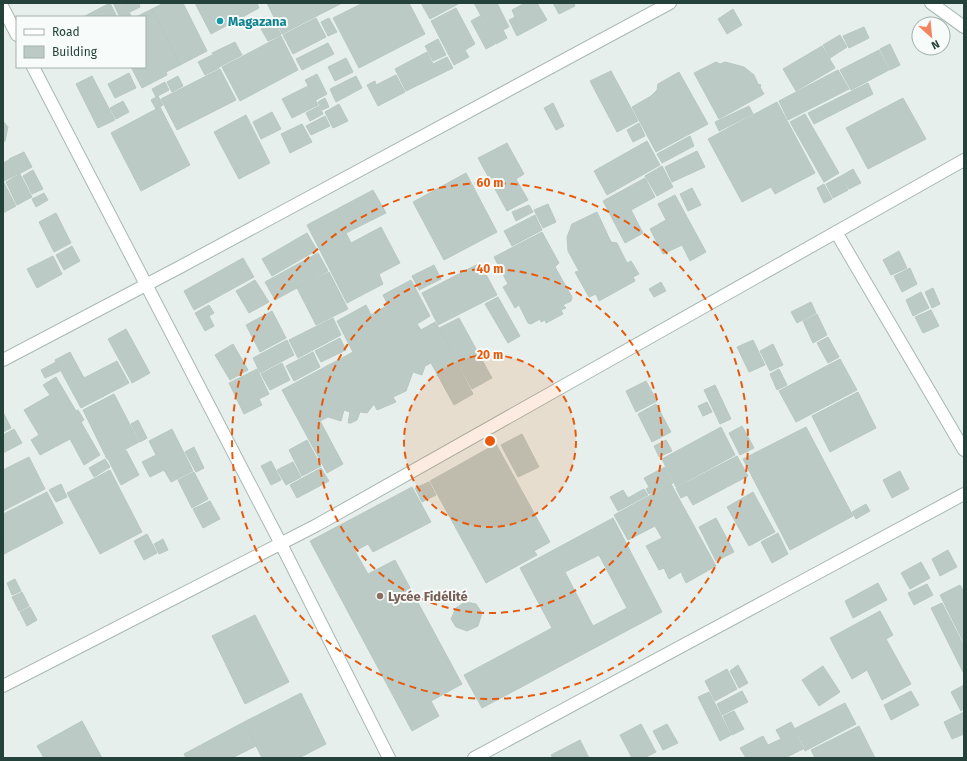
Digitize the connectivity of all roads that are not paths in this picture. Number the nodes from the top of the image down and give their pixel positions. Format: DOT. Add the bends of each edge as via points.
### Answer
graph roads {
  1 [pos="670,3"];
  2 [pos="931,3"];
  3 [pos="3,8"];
  4 [pos="964,27"];
  5 [pos="16,33"];
  6 [pos="34,68"];
  7 [pos="964,160"];
  8 [pos="836,232"];
  9 [pos="146,285"];
  10 [pos="3,360"];
  11 [pos="964,450"];
  12 [pos="964,494"];
  13 [pos="281,544"];
  14 [pos="3,686"];
  15 [pos="389,758"];
  16 [pos="474,758"];
  1 -- 9 [label="street"];
  2 -- 4 [label="street"];
  3 -- 5 [label="street"];
  6 -- 9 [label="street"];
  7 -- 8 [label="street"];
  8 -- 11 [label="street"];
  8 -- 13 [label="street"];
  9 -- 10 [label="street"];
  9 -- 13 [label="street"];
  12 -- 16 [label="street"];
  13 -- 14 [label="street"];
  13 -- 15 [label="street"];
}
